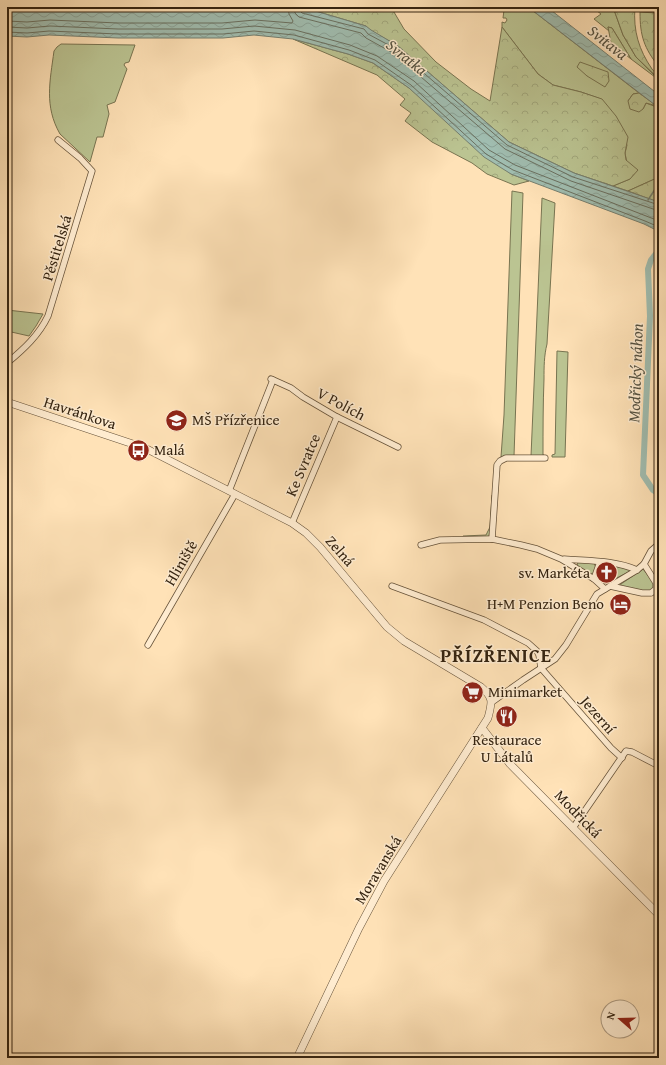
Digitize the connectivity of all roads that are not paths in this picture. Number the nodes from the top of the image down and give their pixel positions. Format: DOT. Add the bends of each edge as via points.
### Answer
graph roads {
  1 [pos="58,140"];
  2 [pos="7,363"];
  3 [pos="7,402"];
  4 [pos="337,417"];
  5 [pos="398,447"];
  6 [pos="145,448"];
  7 [pos="545,458"];
  8 [pos="232,492"];
  9 [pos="292,523"];
  10 [pos="492,539"];
  11 [pos="659,544"];
  12 [pos="421,545"];
  13 [pos="561,559"];
  14 [pos="600,562"];
  15 [pos="644,564"];
  16 [pos="637,570"];
  17 [pos="594,580"];
  18 [pos="392,586"];
  19 [pos="610,586"];
  20 [pos="605,589"];
  21 [pos="148,644"];
  22 [pos="541,668"];
  23 [pos="492,702"];
  24 [pos="482,728"];
  25 [pos="622,758"];
  26 [pos="659,766"];
  27 [pos="573,828"];
  28 [pos="659,915"];
  29 [pos="297,1058"];
  1 -- 2 [label="street, Pěstitelská" via="92,171 48,316 37,335"];
  3 -- 6 [label="street, Havránkova"];
  4 -- 5 [label="street, V Polích"];
  4 -- 8 [label="street, V Polích" via="291,388 272,380"];
  4 -- 9 [label="street, Ke Svratce"];
  6 -- 8 [label="street, Zelná"];
  7 -- 10 [label="street" via="506,458 497,465"];
  8 -- 9 [label="street, Zelná"];
  8 -- 21 [label="street, Hliniště"];
  9 -- 23 [label="street, Zelná" via="320,547 387,627 404,641 488,692"];
  10 -- 12 [label="street" via="440,540"];
  10 -- 13 [label="street" via="537,549"];
  11 -- 15 [label="street"];
  13 -- 14 [label="street"];
  13 -- 17 [label="street"];
  14 -- 16 [label="street"];
  14 -- 17 [label="street"];
  15 -- 16 [label="street"];
  15 -- 19 [label="street" via="656,583 656,589 651,593"];
  16 -- 19 [label="street"];
  17 -- 20 [label="street"];
  18 -- 22 [label="street" via="484,620 528,643 537,651"];
  19 -- 20 [label="street"];
  20 -- 22 [label="street" via="597,594 557,657"];
  22 -- 23 [label="street"];
  22 -- 25 [label="street, Jezerní"];
  23 -- 24 [label="street, Moravanská" via="488,718"];
  24 -- 27 [label="street, Modřická" via="510,764"];
  24 -- 29 [label="street, Moravanská" via="384,881"];
  25 -- 26 [label="street" via="626,751 632,752"];
  25 -- 27 [label="street"];
  27 -- 28 [label="street, Modřická"];
}
